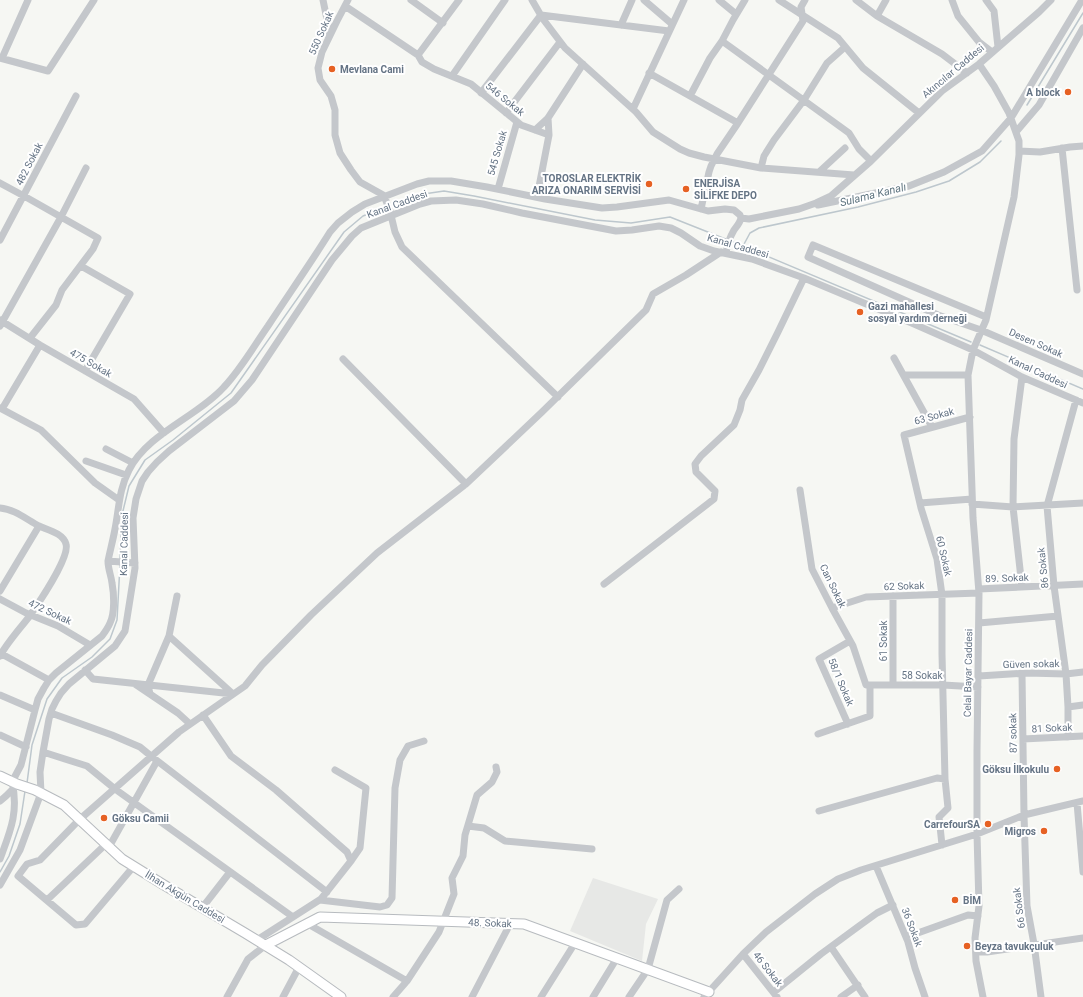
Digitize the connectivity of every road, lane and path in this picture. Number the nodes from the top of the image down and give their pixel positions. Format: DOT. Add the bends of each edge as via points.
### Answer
graph roads {
  1 [pos="28,0"];
  2 [pos="94,0"];
  3 [pos="323,0"];
  4 [pos="411,0"];
  5 [pos="460,0"];
  6 [pos="505,0"];
  7 [pos="532,0"];
  8 [pos="632,0"];
  9 [pos="644,0"];
  10 [pos="684,0"];
  11 [pos="719,0"];
  12 [pos="745,0"];
  13 [pos="779,0"];
  14 [pos="805,0"];
  15 [pos="856,0"];
  16 [pos="886,0"];
  17 [pos="952,0"];
  18 [pos="986,0"];
  19 [pos="1051,0"];
  20 [pos="1082,0"];
  21 [pos="347,3"];
  22 [pos="736,14"];
  23 [pos="802,14"];
  24 [pos="541,15"];
  25 [pos="877,16"];
  26 [pos="443,23"];
  27 [pos="621,25"];
  28 [pos="671,28"];
  29 [pos="1083,28"];
  30 [pos="722,41"];
  31 [pos="560,42"];
  32 [pos="845,47"];
  33 [pos="998,47"];
  34 [pos="322,52"];
  35 [pos="992,52"];
  36 [pos="418,55"];
  37 [pos="1,58"];
  38 [pos="583,64"];
  39 [pos="979,64"];
  40 [pos="649,73"];
  41 [pos="967,73"];
  42 [pos="769,75"];
  43 [pos="452,76"];
  44 [pos="481,93"];
  45 [pos="76,96"];
  46 [pos="690,96"];
  47 [pos="804,100"];
  48 [pos="633,108"];
  49 [pos="506,113"];
  50 [pos="919,114"];
  51 [pos="548,118"];
  52 [pos="1011,118"];
  53 [pos="516,122"];
  54 [pos="738,123"];
  55 [pos="535,130"];
  56 [pos="1016,132"];
  57 [pos="549,135"];
  58 [pos="1083,146"];
  59 [pos="845,148"];
  60 [pos="1062,148"];
  61 [pos="1019,151"];
  62 [pos="714,159"];
  63 [pos="870,161"];
  64 [pos="86,168"];
  65 [pos="761,168"];
  66 [pos="819,172"];
  67 [pos="854,176"];
  68 [pos="0,183"];
  69 [pos="498,189"];
  70 [pos="24,196"];
  71 [pos="385,196"];
  72 [pos="537,197"];
  73 [pos="701,209"];
  74 [pos="799,209"];
  75 [pos="391,216"];
  76 [pos="61,217"];
  77 [pos="741,218"];
  78 [pos="0,240"];
  79 [pos="723,253"];
  80 [pos="81,266"];
  81 [pos="804,278"];
  82 [pos="1077,290"];
  83 [pos="986,316"];
  84 [pos="1,323"];
  85 [pos="981,330"];
  86 [pos="30,338"];
  87 [pos="40,345"];
  88 [pos="973,350"];
  89 [pos="894,358"];
  90 [pos="343,359"];
  91 [pos="85,371"];
  92 [pos="1083,374"];
  93 [pos="904,375"];
  94 [pos="968,375"];
  95 [pos="1022,377"];
  96 [pos="558,397"];
  97 [pos="1080,401"];
  98 [pos="1,408"];
  99 [pos="970,417"];
  100 [pos="932,427"];
  101 [pos="164,433"];
  102 [pos="904,434"];
  103 [pos="106,449"];
  104 [pos="86,461"];
  105 [pos="133,463"];
  106 [pos="126,475"];
  107 [pos="466,484"];
  108 [pos="800,490"];
  109 [pos="119,500"];
  110 [pos="972,501"];
  111 [pos="920,503"];
  112 [pos="1083,503"];
  113 [pos="1047,506"];
  114 [pos="1013,507"];
  115 [pos="0,508"];
  116 [pos="39,526"];
  117 [pos="111,562"];
  118 [pos="132,563"];
  119 [pos="604,584"];
  120 [pos="1083,584"];
  121 [pos="1054,586"];
  122 [pos="1022,587"];
  123 [pos="0,591"];
  124 [pos="979,591"];
  125 [pos="942,595"];
  126 [pos="177,596"];
  127 [pos="893,596"];
  128 [pos="0,599"];
  129 [pos="832,608"];
  130 [pos="30,614"];
  131 [pos="1058,616"];
  132 [pos="979,623"];
  133 [pos="169,636"];
  134 [pos="850,641"];
  135 [pos="90,645"];
  136 [pos="0,654"];
  137 [pos="85,670"];
  138 [pos="1083,672"];
  139 [pos="1022,674"];
  140 [pos="1066,674"];
  141 [pos="979,676"];
  142 [pos="49,680"];
  143 [pos="134,684"];
  144 [pos="148,685"];
  145 [pos="868,685"];
  146 [pos="893,685"];
  147 [pos="943,685"];
  148 [pos="978,687"];
  149 [pos="150,694"];
  150 [pos="233,694"];
  151 [pos="0,695"];
  152 [pos="1083,705"];
  153 [pos="1068,707"];
  154 [pos="35,710"];
  155 [pos="51,713"];
  156 [pos="203,715"];
  157 [pos="190,724"];
  158 [pos="848,724"];
  159 [pos="818,734"];
  160 [pos="0,735"];
  161 [pos="1083,736"];
  162 [pos="1068,737"];
  163 [pos="1023,739"];
  164 [pos="424,741"];
  165 [pos="26,747"];
  166 [pos="43,752"];
  167 [pos="151,756"];
  168 [pos="157,761"];
  169 [pos="496,767"];
  170 [pos="335,770"];
  171 [pos="0,776"];
  172 [pos="945,779"];
  173 [pos="14,785"];
  174 [pos="114,788"];
  175 [pos="38,792"];
  176 [pos="0,801"];
  177 [pos="1080,802"];
  178 [pos="134,803"];
  179 [pos="819,811"];
  180 [pos="1024,815"];
  181 [pos="79,820"];
  182 [pos="468,826"];
  183 [pos="977,834"];
  184 [pos="3,844"];
  185 [pos="942,845"];
  186 [pos="108,846"];
  187 [pos="592,848"];
  188 [pos="0,859"];
  189 [pos="351,861"];
  190 [pos="134,866"];
  191 [pos="876,866"];
  192 [pos="230,872"];
  193 [pos="1083,872"];
  194 [pos="0,885"];
  195 [pos="679,890"];
  196 [pos="327,892"];
  197 [pos="47,900"];
  198 [pos="320,900"];
  199 [pos="893,905"];
  200 [pos="202,908"];
  201 [pos="978,916"];
  202 [pos="293,917"];
  203 [pos="444,921"];
  204 [pos="308,924"];
  205 [pos="510,924"];
  206 [pos="906,936"];
  207 [pos="1083,938"];
  208 [pos="257,940"];
  209 [pos="576,943"];
  210 [pos="1034,944"];
  211 [pos="266,945"];
  212 [pos="831,947"];
  213 [pos="976,952"];
  214 [pos="743,954"];
  215 [pos="617,958"];
  216 [pos="299,967"];
  217 [pos="648,969"];
  218 [pos="407,981"];
  219 [pos="858,985"];
  220 [pos="709,995"];
  221 [pos="775,995"];
  222 [pos="227,997"];
  223 [pos="282,997"];
  224 [pos="341,997"];
  225 [pos="393,997"];
  226 [pos="472,997"];
  227 [pos="542,997"];
  228 [pos="593,997"];
  229 [pos="629,997"];
  230 [pos="841,997"];
  231 [pos="865,997"];
  232 [pos="925,997"];
  233 [pos="983,997"];
  234 [pos="1041,997"];
  1 -- 37 [label="street"];
  2 -- 37 [label="street" via="48,71"];
  3 -- 34 [label="street" via="329,29"];
  4 -- 26 [label="street"];
  5 -- 26 [label="street"];
  6 -- 43 [label="street"];
  7 -- 24 [label="street"];
  8 -- 27 [label="street"];
  9 -- 28 [label="street"];
  10 -- 28 [label="street"];
  11 -- 22 [label="street"];
  12 -- 22 [label="street"];
  13 -- 23 [label="street"];
  14 -- 23 [label="street" via="801,7"];
  15 -- 25 [label="street"];
  16 -- 25 [label="street"];
  17 -- 35 [label="street" via="958,16 979,42"];
  18 -- 33 [label="street" via="994,11"];
  19 -- 33 [label="street, Akıncılar Caddesi"];
  20 -- 52 [label="street"];
  21 -- 34 [label="street, 550 Sokak"];
  21 -- 36 [label="street, 546 Sokak"];
  22 -- 30 [label="street"];
  23 -- 32 [label="street" via="838,38"];
  23 -- 42 [label="street" via="803,21"];
  24 -- 27 [label="street"];
  24 -- 31 [label="street"];
  24 -- 44 [label="street"];
  25 -- 41 [label="street" via="942,54"];
  26 -- 36 [label="street"];
  27 -- 28 [label="street"];
  28 -- 40 [label="street"];
  29 -- 56 [label="street" via="1038,105"];
  30 -- 42 [label="street"];
  30 -- 46 [label="street"];
  31 -- 38 [label="street"];
  31 -- 49 [label="street"];
  32 -- 47 [label="street" via="827,63"];
  32 -- 50 [label="street" via="863,68"];
  33 -- 35 [label="street, Akıncılar Caddesi"];
  34 -- 71 [label="street, 550 Sokak" via="318,68 320,80 331,96 336,110 335,135 340,153 360,182"];
  35 -- 39 [label="street, Akıncılar Caddesi"];
  36 -- 43 [label="street, 546 Sokak" via="422,62"];
  38 -- 48 [label="street"];
  38 -- 51 [label="street"];
  39 -- 41 [label="street, Akıncılar Caddesi"];
  39 -- 52 [label="street, Celal Bayar Caddesi"];
  40 -- 46 [label="street"];
  40 -- 48 [label="street"];
  41 -- 50 [label="street, Akıncılar Caddesi"];
  42 -- 47 [label="street"];
  42 -- 54 [label="street"];
  43 -- 44 [label="street, 546 Sokak" via="471,84"];
  44 -- 49 [label="street, 546 Sokak"];
  45 -- 70 [label="street, 482 Sokak"];
  46 -- 54 [label="street"];
  47 -- 63 [label="street" via="849,133"];
  47 -- 65 [label="street" via="774,140 764,156"];
  48 -- 62 [label="street" via="653,132 689,153"];
  49 -- 53 [label="street, 546 Sokak"];
  50 -- 63 [label="street, Akıncılar Caddesi"];
  51 -- 55 [label="street"];
  51 -- 57 [label="street"];
  52 -- 56 [label="street, Celal Bayar Caddesi"];
  52 -- 74 [label="street" via="982,150 944,172 909,186"];
  53 -- 55 [label="street, 546 Sokak"];
  53 -- 69 [label="street, 545 Sokak"];
  54 -- 62 [label="street"];
  55 -- 57 [label="street, 546 Sokak"];
  56 -- 61 [label="street, Celal Bayar Caddesi"];
  57 -- 72 [label="street"];
  58 -- 60 [label="street"];
  59 -- 66 [label="street"];
  60 -- 61 [label="street" via="1040,152"];
  60 -- 82 [label="street"];
  61 -- 83 [label="street, Celal Bayar Caddesi" via="1014,197"];
  62 -- 65 [label="street"];
  62 -- 73 [label="street"];
  63 -- 67 [label="street, Akıncılar Caddesi"];
  64 -- 76 [label="street"];
  65 -- 66 [label="street"];
  66 -- 67 [label="street"];
  67 -- 74 [label="street, Akıncılar Caddesi" via="831,196"];
  68 -- 70 [label="street"];
  69 -- 71 [label="street" via="451,181 429,181"];
  69 -- 72 [label="street"];
  70 -- 76 [label="street"];
  70 -- 78 [label="street, 482 Sokak"];
  71 -- 75 [label="street"];
  71 -- 101 [label="street" via="358,208 338,223 227,384"];
  72 -- 73 [label="street" via="602,208 669,200"];
  73 -- 77 [label="street" via="734,210"];
  74 -- 77 [label="street" via="749,219"];
  75 -- 79 [label="street, Kanal Caddesi" via="431,201 456,200 616,231 659,226 671,228 700,246"];
  75 -- 96 [label="street" via="402,247"];
  75 -- 118 [label="street, Kanal Caddesi" via="361,228 352,236 332,260 242,393 223,411 169,451 148,472 142,481 134,509"];
  76 -- 80 [label="street" via="98,238"];
  76 -- 84 [label="street"];
  77 -- 79 [label="street"];
  79 -- 81 [label="street, Kanal Caddesi" via="752,259"];
  79 -- 96 [label="street" via="653,294 646,310"];
  80 -- 86 [label="street" via="62,290 56,305"];
  80 -- 91 [label="street" via="130,294"];
  81 -- 88 [label="street, Kanal Caddesi"];
  81 -- 119 [label="street" via="742,400 734,425 700,456 695,464 696,472 715,491 714,499"];
  83 -- 85 [label="street, Celal Bayar Caddesi"];
  83 -- 85 [label="street, Desen Sokak" via="813,244 808,257 938,315"];
  84 -- 86 [label="street, 475 Sokak"];
  85 -- 88 [label="street, Celal Bayar Caddesi"];
  85 -- 92 [label="street, Desen Sokak"];
  86 -- 87 [label="street, 475 Sokak"];
  87 -- 91 [label="street, 475 Sokak"];
  87 -- 98 [label="street"];
  88 -- 94 [label="street, Celal Bayar Caddesi"];
  88 -- 95 [label="street, Kanal Caddesi"];
  89 -- 93 [label="street"];
  90 -- 107 [label="street"];
  91 -- 101 [label="street, 475 Sokak" via="134,399"];
  93 -- 94 [label="street"];
  93 -- 100 [label="street"];
  94 -- 99 [label="street, Celal Bayar Caddesi"];
  95 -- 97 [label="street, Kanal Caddesi"];
  95 -- 114 [label="street" via="1014,439"];
  96 -- 107 [label="street"];
  97 -- 113 [label="street, 86 Sokak"];
  98 -- 109 [label="street" via="40,430 95,483"];
  99 -- 100 [label="street, 63 Sokak"];
  99 -- 110 [label="street, Celal Bayar Caddesi"];
  100 -- 102 [label="street, 63 Sokak"];
  101 -- 105 [label="street"];
  102 -- 111 [label="street, 60 Sokak"];
  103 -- 105 [label="street"];
  104 -- 106 [label="street"];
  105 -- 106 [label="street"];
  106 -- 109 [label="street"];
  107 -- 150 [label="street" via="377,553 311,614 245,686"];
  108 -- 129 [label="street, Can Sokak" via="812,569"];
  109 -- 117 [label="street"];
  110 -- 111 [label="street"];
  110 -- 114 [label="street"];
  110 -- 124 [label="street, Celal Bayar Caddesi"];
  111 -- 125 [label="street, 60 Sokak" via="937,559"];
  112 -- 113 [label="street"];
  113 -- 114 [label="street"];
  113 -- 121 [label="street, 86 Sokak"];
  114 -- 122 [label="street"];
  115 -- 116 [label="street" via="8,509"];
  116 -- 123 [label="street"];
  116 -- 130 [label="street" via="61,536 66,543 66,549 60,567"];
  117 -- 118 [label="street"];
  117 -- 135 [label="street" via="108,567 113,597 111,622 102,636"];
  118 -- 137 [label="street, Kanal Caddesi" via="135,575 125,631 115,646"];
  120 -- 121 [label="street, 89. Sokak"];
  121 -- 122 [label="street, 89. Sokak"];
  121 -- 131 [label="street, 86 Sokak"];
  122 -- 124 [label="street, 89. Sokak"];
  124 -- 125 [label="street, 62 Sokak"];
  124 -- 132 [label="street, Celal Bayar Caddesi"];
  125 -- 127 [label="street, 62 Sokak"];
  125 -- 147 [label="street, 60 Sokak"];
  126 -- 133 [label="street"];
  127 -- 129 [label="street, 62 Sokak" via="866,597"];
  127 -- 146 [label="street, 61 Sokak"];
  128 -- 130 [label="street, 472 Sokak"];
  129 -- 134 [label="street, Can Sokak"];
  130 -- 135 [label="street, 472 Sokak" via="58,626"];
  130 -- 136 [label="street"];
  131 -- 132 [label="street"];
  131 -- 140 [label="street, 86 Sokak"];
  132 -- 141 [label="street, Celal Bayar Caddesi"];
  133 -- 144 [label="street"];
  133 -- 150 [label="street"];
  134 -- 145 [label="street, Can Sokak"];
  134 -- 158 [label="street, 58/1 Sokak" via="819,660"];
  135 -- 142 [label="street"];
  136 -- 142 [label="street"];
  137 -- 143 [label="street" via="93,679"];
  137 -- 155 [label="street, Kanal Caddesi" via="61,693"];
  138 -- 140 [label="street, Güven sokak"];
  139 -- 140 [label="street, Güven sokak"];
  139 -- 141 [label="street, Güven sokak"];
  139 -- 163 [label="street, 87 sokak"];
  140 -- 153 [label="street, 86 Sokak"];
  141 -- 148 [label="street, Celal Bayar Caddesi"];
  142 -- 154 [label="street"];
  143 -- 144 [label="street"];
  143 -- 149 [label="street"];
  144 -- 149 [label="street"];
  144 -- 150 [label="street"];
  145 -- 146 [label="street, 58 Sokak"];
  145 -- 158 [label="street, 58/1 Sokak" via="870,716"];
  146 -- 147 [label="street, 58 Sokak"];
  147 -- 148 [label="street, 58 Sokak"];
  147 -- 172 [label="street, 60 Sokak"];
  148 -- 183 [label="street, Celal Bayar Caddesi"];
  149 -- 157 [label="street"];
  150 -- 156 [label="street"];
  151 -- 154 [label="street"];
  152 -- 153 [label="street"];
  153 -- 162 [label="street, 86 Sokak"];
  154 -- 165 [label="street"];
  155 -- 166 [label="street, Kanal Caddesi"];
  155 -- 167 [label="street" via="140,747"];
  156 -- 157 [label="street"];
  156 -- 189 [label="street" via="231,756 276,790 347,852"];
  157 -- 167 [label="street"];
  158 -- 159 [label="street, 58/1 Sokak"];
  160 -- 165 [label="street"];
  161 -- 162 [label="street, 81 Sokak"];
  162 -- 163 [label="street, 81 Sokak"];
  163 -- 180 [label="street, 87 sokak"];
  164 -- 198 [label="street" via="408,746 400,760 394,788 392,898 387,905 380,907"];
  165 -- 173 [label="street"];
  166 -- 174 [label="street" via="87,766"];
  166 -- 175 [label="street, Kanal Caddesi"];
  167 -- 168 [label="street"];
  167 -- 174 [label="street"];
  168 -- 178 [label="street"];
  168 -- 196 [label="street"];
  169 -- 182 [label="street" via="497,772 492,782 477,796"];
  170 -- 189 [label="street" via="366,788 360,848"];
  171 -- 173 [label="main road, İlhan Akgün Caddesi"];
  172 -- 179 [label="street" via="937,778"];
  172 -- 185 [label="street, 60 Sokak" via="948,808 939,817"];
  173 -- 175 [label="main road, İlhan Akgün Caddesi"];
  173 -- 176 [label="street"];
  173 -- 184 [label="street" via="14,814 11,830"];
  174 -- 178 [label="street"];
  174 -- 181 [label="street"];
  175 -- 181 [label="main road, İlhan Akgün Caddesi" via="64,805"];
  175 -- 194 [label="street" via="20,850"];
  177 -- 180 [label="street"];
  177 -- 193 [label="street"];
  178 -- 186 [label="street"];
  178 -- 192 [label="street"];
  180 -- 183 [label="street"];
  180 -- 210 [label="street, 66 Sokak" via="1027,906"];
  181 -- 186 [label="main road, İlhan Akgün Caddesi"];
  181 -- 197 [label="street" via="40,860 27,864 18,876"];
  182 -- 187 [label="street" via="484,828 505,841"];
  182 -- 203 [label="street" via="463,856 452,878 454,894"];
  183 -- 185 [label="street"];
  183 -- 201 [label="street, Celal Bayar Caddesi"];
  184 -- 188 [label="street"];
  185 -- 191 [label="street"];
  186 -- 190 [label="main road, İlhan Akgün Caddesi"];
  186 -- 197 [label="street"];
  189 -- 196 [label="street"];
  190 -- 197 [label="street" via="85,924 76,925"];
  190 -- 200 [label="main road, İlhan Akgün Caddesi"];
  191 -- 199 [label="street, 36 Sokak"];
  191 -- 214 [label="street" via="838,879 815,894 766,932"];
  192 -- 200 [label="street"];
  192 -- 202 [label="street"];
  195 -- 217 [label="street" via="667,900"];
  196 -- 198 [label="street"];
  198 -- 202 [label="street"];
  199 -- 206 [label="street, 36 Sokak"];
  199 -- 212 [label="street" via="877,913"];
  200 -- 208 [label="main road, İlhan Akgün Caddesi"];
  201 -- 206 [label="street" via="968,915"];
  201 -- 213 [label="street, Celal Bayar Caddesi"];
  202 -- 208 [label="street"];
  203 -- 204 [label="main road, 48. Sokak" via="320,918"];
  203 -- 205 [label="main road, 48. Sokak"];
  203 -- 218 [label="street"];
  204 -- 211 [label="main road, 48. Sokak"];
  204 -- 218 [label="street"];
  205 -- 209 [label="main road, 48. Sokak" via="524,924"];
  205 -- 226 [label="street"];
  206 -- 232 [label="street, 36 Sokak"];
  207 -- 210 [label="street"];
  208 -- 211 [label="main road, İlhan Akgün Caddesi"];
  209 -- 215 [label="main road, 48. Sokak"];
  209 -- 227 [label="street"];
  210 -- 213 [label="street"];
  210 -- 234 [label="street, 66 Sokak"];
  211 -- 216 [label="main road, İlhan Akgün Caddesi"];
  211 -- 222 [label="street" via="248,959"];
  212 -- 219 [label="street"];
  212 -- 221 [label="street"];
  213 -- 233 [label="street, Celal Bayar Caddesi"];
  214 -- 220 [label="street"];
  214 -- 221 [label="street, 46 Sokak"];
  215 -- 217 [label="main road, 48. Sokak"];
  215 -- 228 [label="street"];
  216 -- 223 [label="street"];
  216 -- 224 [label="main road, İlhan Akgün Caddesi"];
  217 -- 220 [label="main road, 48. Sokak"];
  217 -- 229 [label="street"];
  218 -- 225 [label="street"];
  219 -- 230 [label="street"];
  219 -- 231 [label="street"];
}
